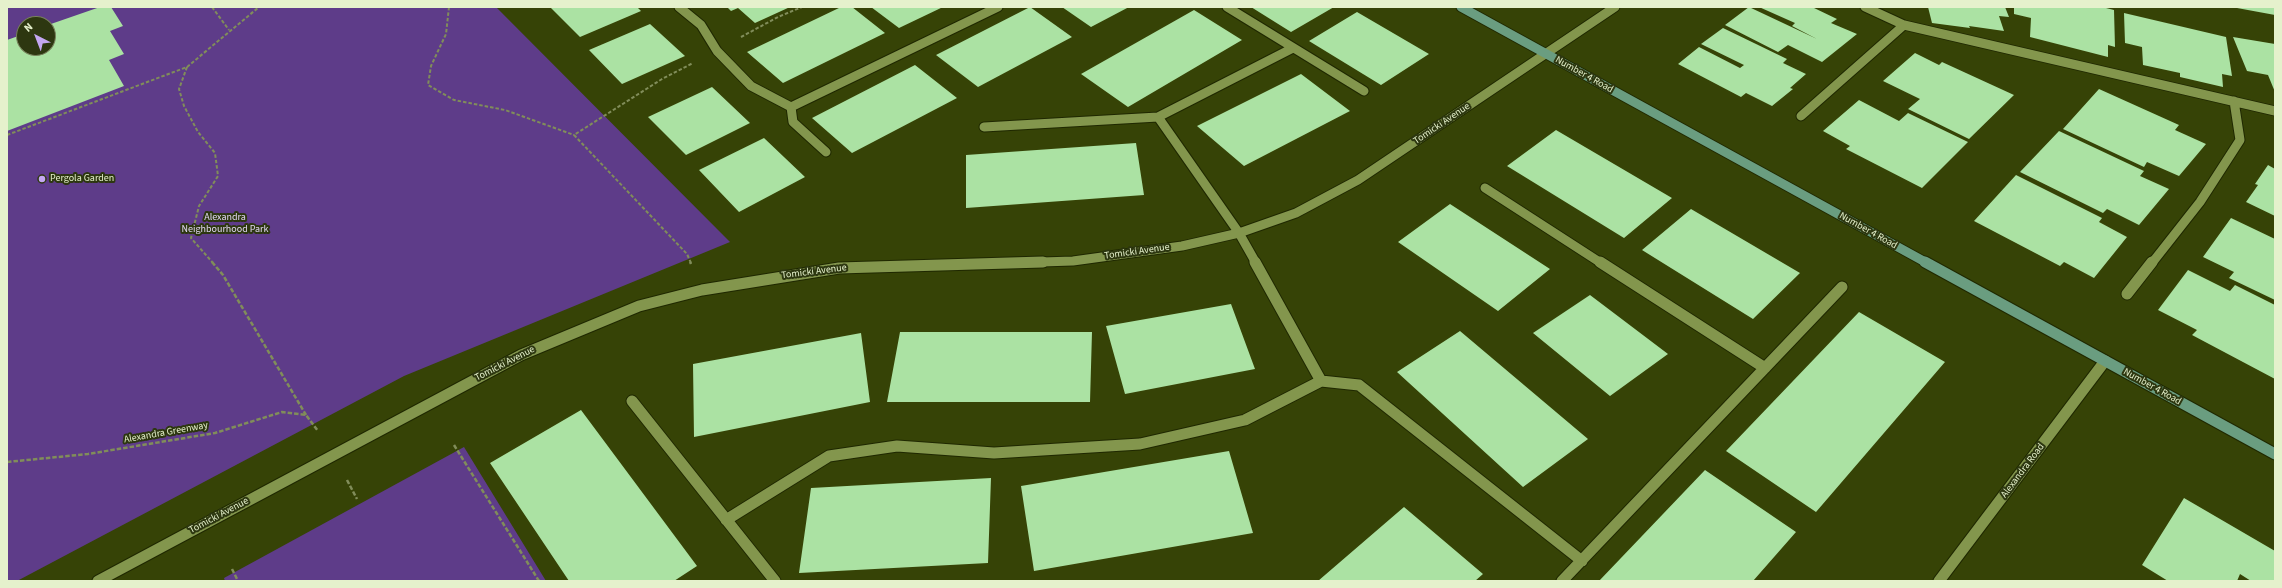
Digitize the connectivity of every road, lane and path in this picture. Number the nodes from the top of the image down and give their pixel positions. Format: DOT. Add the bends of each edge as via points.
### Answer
graph roads {
  1 [pos="212,7"];
  2 [pos="259,7"];
  3 [pos="449,7"];
  4 [pos="679,7"];
  5 [pos="802,7"];
  6 [pos="998,7"];
  7 [pos="1227,7"];
  8 [pos="1461,7"];
  9 [pos="1615,7"];
  10 [pos="1865,7"];
  11 [pos="1904,25"];
  12 [pos="230,30"];
  13 [pos="1293,48"];
  14 [pos="717,51"];
  15 [pos="1546,54"];
  16 [pos="187,67"];
  17 [pos="1364,91"];
  18 [pos="2234,102"];
  19 [pos="791,107"];
  20 [pos="2275,111"];
  21 [pos="1801,116"];
  22 [pos="1158,117"];
  23 [pos="984,127"];
  24 [pos="7,135"];
  25 [pos="574,135"];
  26 [pos="826,152"];
  27 [pos="1485,188"];
  28 [pos="1239,233"];
  29 [pos="1842,288"];
  30 [pos="702,290"];
  31 [pos="2127,294"];
  32 [pos="2105,361"];
  33 [pos="1765,368"];
  34 [pos="1321,381"];
  35 [pos="632,401"];
  36 [pos="306,415"];
  37 [pos="318,431"];
  38 [pos="454,445"];
  39 [pos="2275,454"];
  40 [pos="7,462"];
  41 [pos="726,520"];
  42 [pos="1582,561"];
  43 [pos="232,569"];
  44 [pos="98,581"];
  45 [pos="238,581"];
  46 [pos="539,581"];
  47 [pos="775,581"];
  48 [pos="1562,581"];
  49 [pos="1939,581"];
  1 -- 12 [label="path"];
  2 -- 12 [label="path"];
  3 -- 25 [label="path" via="446,34 432,66 428,85 454,100 506,110"];
  4 -- 14 [label="street" via="701,25"];
  5 -- 14 [label="path" via="778,16"];
  6 -- 19 [label="street"];
  7 -- 13 [label="street"];
  8 -- 15 [label="main road, Number 4 Road"];
  9 -- 15 [label="street, Tomicki Avenue"];
  10 -- 11 [label="street"];
  11 -- 18 [label="street"];
  11 -- 21 [label="street"];
  12 -- 16 [label="path"];
  13 -- 17 [label="street"];
  13 -- 22 [label="street"];
  14 -- 19 [label="street" via="751,86"];
  14 -- 25 [label="path" via="662,79"];
  15 -- 28 [label="street, Tomicki Avenue" via="1358,180 1296,213"];
  15 -- 32 [label="main road, Number 4 Road"];
  16 -- 24 [label="path"];
  16 -- 36 [label="path" via="179,89 184,106 198,132 215,153 218,176 199,206 191,238 223,275"];
  18 -- 20 [label="street"];
  18 -- 31 [label="street" via="2240,140 2200,202"];
  19 -- 26 [label="street" via="793,122"];
  22 -- 23 [label="street"];
  22 -- 28 [label="street"];
  25 -- 30 [label="path" via="687,254"];
  27 -- 33 [label="street"];
  28 -- 30 [label="street, Tomicki Avenue" via="1182,246 1073,260 839,268"];
  28 -- 34 [label="street"];
  29 -- 33 [label="street"];
  30 -- 44 [label="street, Tomicki Avenue" via="639,306 521,355"];
  32 -- 39 [label="main road, Number 4 Road"];
  32 -- 49 [label="street, Alexandra Road"];
  33 -- 42 [label="street"];
  34 -- 41 [label="street" via="1245,420 1140,444 994,453 897,446 829,456"];
  34 -- 42 [label="street" via="1359,385"];
  35 -- 41 [label="street"];
  36 -- 37 [label="path"];
  36 -- 40 [label="path, Alexandra Greenway" via="282,412 215,432 88,454"];
  38 -- 46 [label="path"];
  41 -- 47 [label="street"];
  42 -- 48 [label="street"];
  43 -- 45 [label="path"];
}
